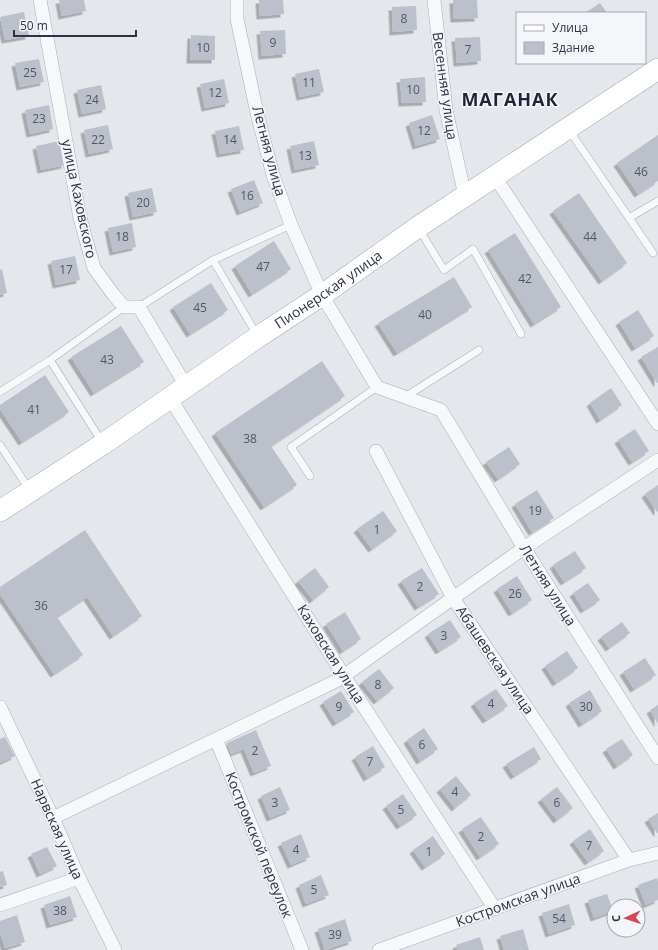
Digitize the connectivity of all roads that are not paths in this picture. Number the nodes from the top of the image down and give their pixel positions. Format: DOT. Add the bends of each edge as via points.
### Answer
graph roads {
  1 [pos="40,0"];
  2 [pos="237,0"];
  3 [pos="434,0"];
  4 [pos="658,69"];
  5 [pos="567,128"];
  6 [pos="495,177"];
  7 [pos="465,196"];
  8 [pos="658,201"];
  9 [pos="629,218"];
  10 [pos="291,225"];
  11 [pos="418,227"];
  12 [pos="653,253"];
  13 [pos="213,260"];
  14 [pos="322,295"];
  15 [pos="124,307"];
  16 [pos="139,308"];
  17 [pos="521,334"];
  18 [pos="258,337"];
  19 [pos="479,350"];
  20 [pos="50,360"];
  21 [pos="377,388"];
  22 [pos="0,392"];
  23 [pos="178,392"];
  24 [pos="405,397"];
  25 [pos="658,424"];
  26 [pos="103,444"];
  27 [pos="0,445"];
  28 [pos="376,451"];
  29 [pos="658,460"];
  30 [pos="310,476"];
  31 [pos="31,491"];
  32 [pos="0,511"];
  33 [pos="524,548"];
  34 [pos="453,598"];
  35 [pos="344,676"];
  36 [pos="0,707"];
  37 [pos="4,724"];
  38 [pos="216,739"];
  39 [pos="658,758"];
  40 [pos="53,818"];
  41 [pos="658,853"];
  42 [pos="629,860"];
  43 [pos="79,878"];
  44 [pos="0,905"];
  45 [pos="495,909"];
  46 [pos="115,950"];
  47 [pos="302,950"];
  48 [pos="380,950"];
  1 -- 15 [label="street, улица Каховского" via="80,218 94,268"];
  2 -- 10 [label="street, Летняя улица" via="237,19 257,113 273,175"];
  3 -- 7 [label="street, Весенняя улица" via="446,110"];
  4 -- 5 [label="main road, Пионерская улица"];
  5 -- 6 [label="main road, Пионерская улица"];
  5 -- 9 [label="lane"];
  6 -- 7 [label="main road, Пионерская улица"];
  6 -- 25 [label="street"];
  7 -- 11 [label="main road, Пионерская улица"];
  8 -- 9 [label="lane"];
  9 -- 12 [label="lane"];
  10 -- 13 [label="lane"];
  10 -- 14 [label="street, Летняя улица"];
  11 -- 14 [label="main road, Пионерская улица"];
  11 -- 17 [label="lane" via="444,270 473,249"];
  13 -- 16 [label="lane"];
  13 -- 18 [label="lane"];
  14 -- 18 [label="main road, Пионерская улица"];
  14 -- 21 [label="street, Летняя улица"];
  15 -- 16 [label="street"];
  15 -- 20 [label="lane"];
  16 -- 23 [label="street"];
  18 -- 23 [label="main road, Пионерская улица"];
  19 -- 24 [label="lane"];
  20 -- 22 [label="lane"];
  20 -- 26 [label="lane"];
  21 -- 24 [label="street"];
  21 -- 30 [label="lane" via="291,447"];
  23 -- 26 [label="main road, Пионерская улица"];
  23 -- 35 [label="street, Каховская улица"];
  24 -- 33 [label="street, Летняя улица" via="441,410"];
  26 -- 31 [label="main road, Пионерская улица"];
  27 -- 31 [label="lane"];
  28 -- 34 [label="street, Абашевская улица"];
  29 -- 33 [label="street"];
  31 -- 32 [label="main road, Пионерская улица"];
  33 -- 34 [label="street"];
  33 -- 39 [label="street, Летняя улица"];
  34 -- 35 [label="street"];
  34 -- 42 [label="street, Абашевская улица"];
  35 -- 38 [label="street"];
  35 -- 45 [label="street, Каховская улица"];
  36 -- 37 [label="street, Нарвская улица"];
  37 -- 40 [label="street, Нарвская улица"];
  38 -- 40 [label="street"];
  38 -- 47 [label="street, Костромской переулок"];
  40 -- 43 [label="street, Нарвская улица"];
  41 -- 42 [label="street, Костромская улица"];
  42 -- 45 [label="street, Костромская улица"];
  43 -- 44 [label="street"];
  43 -- 46 [label="street, Нарвская улица"];
  45 -- 48 [label="street, Костромская улица"];
}
